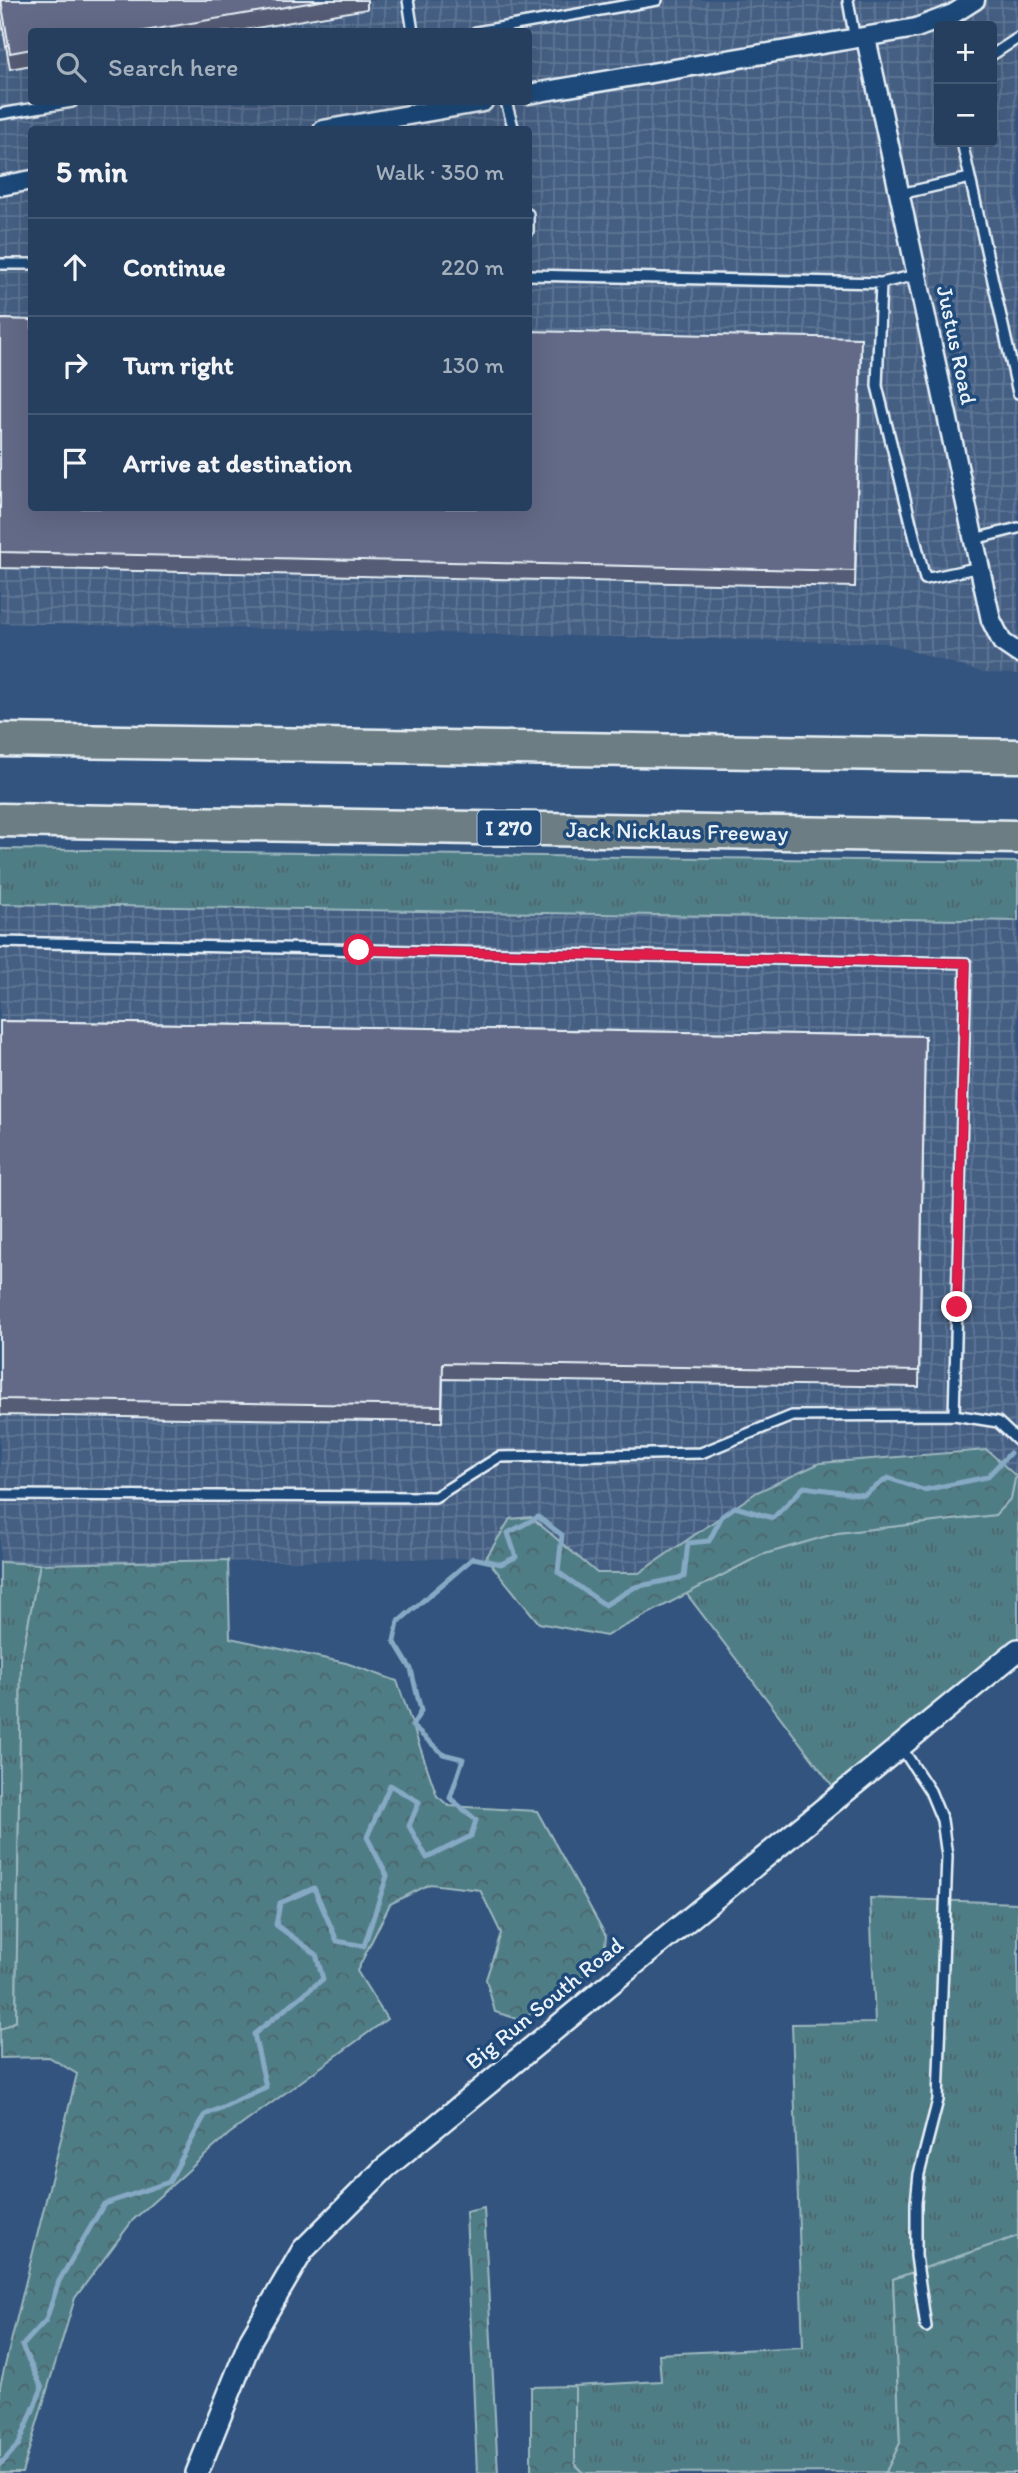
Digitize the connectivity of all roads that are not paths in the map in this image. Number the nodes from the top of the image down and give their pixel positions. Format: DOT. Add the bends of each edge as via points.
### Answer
graph roads {
  1 [pos="408,0"];
  2 [pos="657,0"];
  3 [pos="848,0"];
  4 [pos="975,0"];
  5 [pos="412,28"];
  6 [pos="499,28"];
  7 [pos="1018,38"];
  8 [pos="860,39"];
  9 [pos="997,52"];
  10 [pos="532,93"];
  11 [pos="54,105"];
  12 [pos="507,105"];
  13 [pos="427,106"];
  14 [pos="0,114"];
  15 [pos="340,126"];
  16 [pos="513,126"];
  17 [pos="963,147"];
  18 [pos="970,178"];
  19 [pos="28,181"];
  20 [pos="0,186"];
  21 [pos="900,194"];
  22 [pos="0,264"];
  23 [pos="28,264"];
  24 [pos="532,275"];
  25 [pos="917,275"];
  26 [pos="881,283"];
  27 [pos="1018,393"];
  28 [pos="1018,528"];
  29 [pos="974,539"];
  30 [pos="980,567"];
  31 [pos="1018,653"];
  32 [pos="0,740"];
  33 [pos="1018,756"];
  34 [pos="0,820"];
  35 [pos="1018,837"];
  36 [pos="0,942"];
  37 [pos="954,1415"];
  38 [pos="1018,1441"];
  39 [pos="0,1495"];
  40 [pos="1018,1650"];
  41 [pos="900,1746"];
  42 [pos="926,2326"];
  43 [pos="197,2473"];
  1 -- 5 [label="lane"];
  2 -- 6 [label="lane"];
  3 -- 8 [label="lane"];
  4 -- 8 [label="street" via="930,24"];
  7 -- 9 [label="lane"];
  8 -- 10 [label="street"];
  8 -- 21 [label="street, Justus Road"];
  11 -- 14 [label="lane"];
  12 -- 16 [label="lane"];
  13 -- 15 [label="street"];
  17 -- 18 [label="lane"];
  18 -- 21 [label="lane"];
  18 -- 27 [label="lane"];
  19 -- 20 [label="street"];
  21 -- 25 [label="street, Justus Road"];
  22 -- 23 [label="lane"];
  24 -- 26 [label="lane"];
  25 -- 26 [label="lane"];
  25 -- 29 [label="street, Justus Road"];
  26 -- 30 [label="lane" via="877,386 925,579"];
  28 -- 29 [label="lane"];
  29 -- 30 [label="street, Justus Road"];
  30 -- 31 [label="street, Justus Road" via="991,621 1002,642"];
  32 -- 33 [label="highway"];
  34 -- 35 [label="highway, Jack Nicklaus Freeway / I 270"];
  36 -- 37 [label="lane" via="966,963"];
  37 -- 38 [label="lane" via="998,1422"];
  37 -- 39 [label="lane" via="792,1416 701,1453 499,1457 435,1497"];
  40 -- 41 [label="street, Big Run South Road"];
  41 -- 42 [label="lane" via="930,1791 942,1820 947,1856 938,2100 916,2203 916,2256"];
  41 -- 43 [label="street, Big Run South Road" via="385,2168 303,2250 251,2339"];
}
